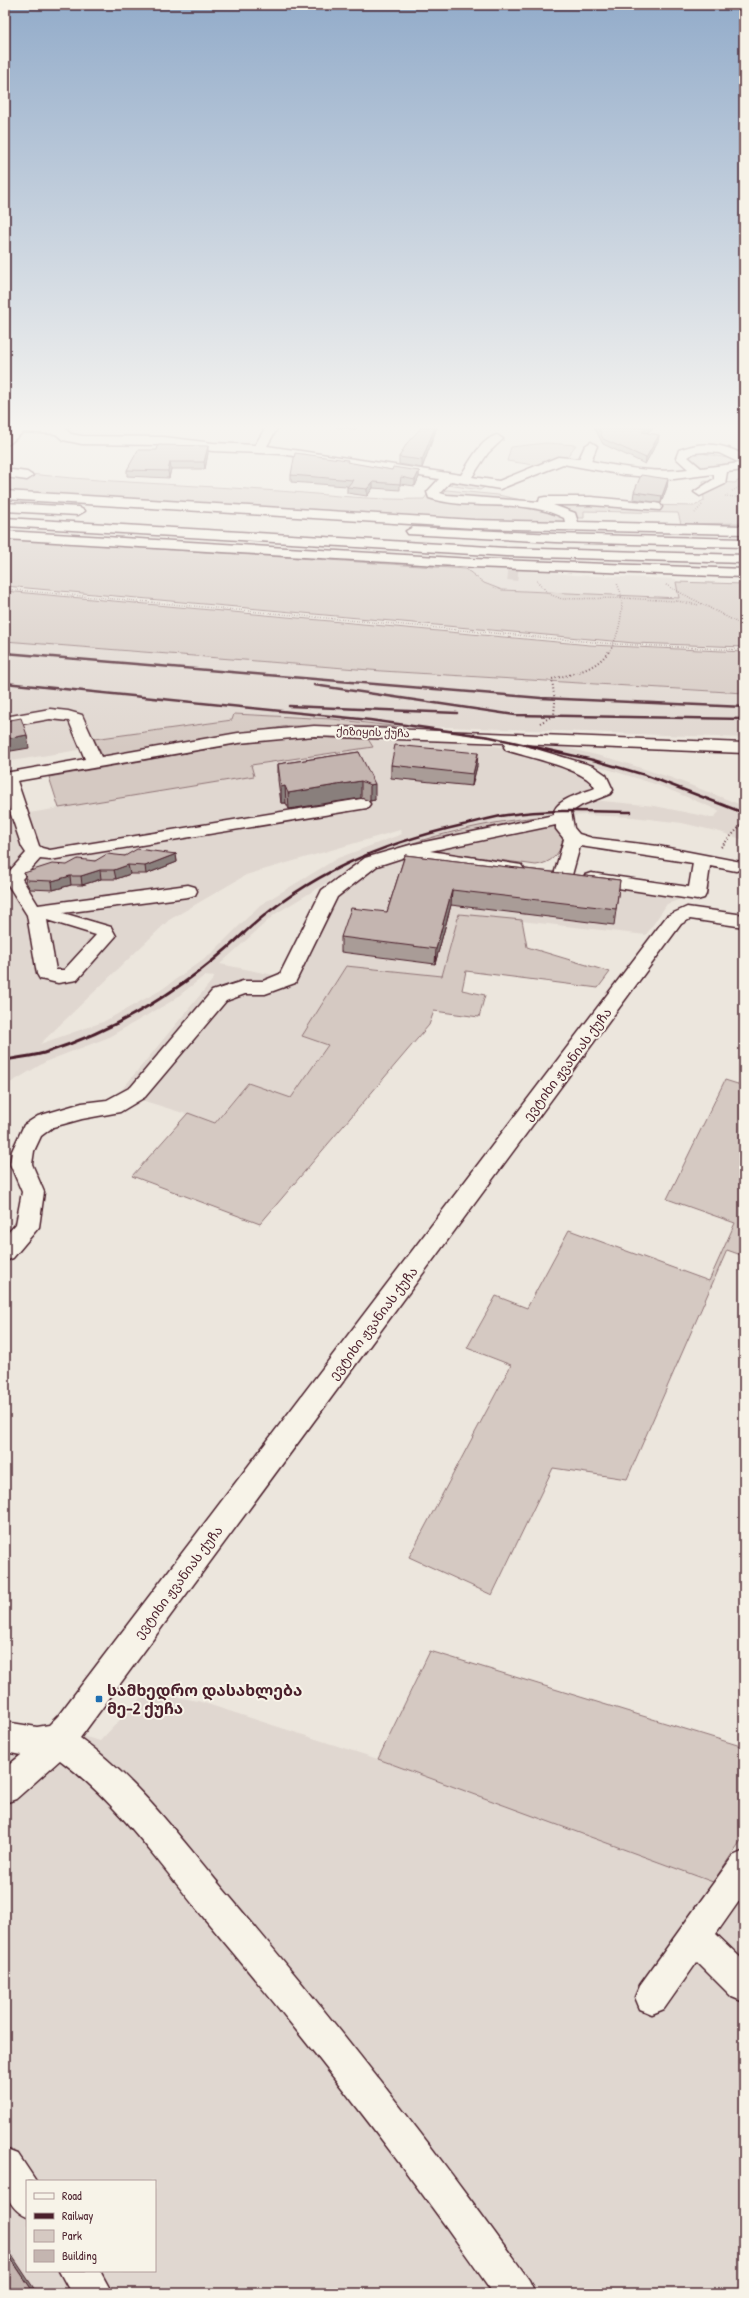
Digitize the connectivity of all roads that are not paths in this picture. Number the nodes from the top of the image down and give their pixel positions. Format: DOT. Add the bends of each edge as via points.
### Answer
graph roads {
  1 [pos="202,534"];
  2 [pos="479,534"];
  3 [pos="5,535"];
  4 [pos="279,539"];
  5 [pos="744,543"];
  6 [pos="355,557"];
  7 [pos="744,561"];
  8 [pos="472,564"];
  9 [pos="556,567"];
  10 [pos="744,573"];
  11 [pos="5,722"];
  12 [pos="448,735"];
  13 [pos="744,748"];
  14 [pos="94,763"];
  15 [pos="6,778"];
  16 [pos="361,804"];
  17 [pos="563,818"];
  18 [pos="573,838"];
  19 [pos="36,853"];
  20 [pos="401,853"];
  21 [pos="706,861"];
  22 [pos="736,866"];
  23 [pos="548,873"];
  24 [pos="188,891"];
  25 [pos="744,921"];
  26 [pos="5,1252"];
  27 [pos="5,1736"];
  28 [pos="56,1739"];
  29 [pos="5,1788"];
  30 [pos="744,1867"];
  31 [pos="696,1937"];
  32 [pos="744,1985"];
  33 [pos="652,1997"];
  34 [pos="5,2167"];
  35 [pos="26,2198"];
  36 [pos="79,2272"];
  37 [pos="93,2293"];
  38 [pos="516,2293"];
  1 -- 4 [label="main road"];
  2 -- 5 [label="main road"];
  3 -- 6 [label="main road"];
  4 -- 6 [label="main road"];
  4 -- 7 [label="main road" via="506,552"];
  6 -- 8 [label="main road"];
  8 -- 9 [label="main road"];
  8 -- 9 [label="main road" via="496,572 519,574"];
  9 -- 10 [label="main road"];
  11 -- 14 [label="main road" via="47,714 69,715 76,718"];
  12 -- 13 [label="main road, ქიზიყის ქუჩა"];
  12 -- 14 [label="main road, ქიზიყის ქუჩა" via="314,731 272,734"];
  12 -- 17 [label="main road" via="520,748 588,770 600,779 604,790 565,807 562,811"];
  14 -- 15 [label="main road, ქიზიყის ქუჩა"];
  15 -- 19 [label="main road"];
  16 -- 19 [label="main road" via="50,855"];
  17 -- 18 [label="main road" via="565,830"];
  17 -- 20 [label="main road"];
  18 -- 21 [label="main road" via="590,843 658,851"];
  18 -- 23 [label="main road"];
  19 -- 24 [label="main road" via="13,878 35,911"];
  20 -- 23 [label="main road"];
  20 -- 26 [label="main road" via="371,862 329,894 288,978 265,988 243,987 219,996 138,1092 112,1107 46,1121 32,1131 22,1151 21,1164 33,1192 27,1227"];
  21 -- 22 [label="main road"];
  21 -- 23 [label="main road" via="697,894"];
  25 -- 28 [label="main road, ევტიხი ჟვანიას ქუჩა" via="688,913 674,920 74,1720"];
  27 -- 28 [label="main road" via="37,1742"];
  28 -- 29 [label="main road, ევტიხი ჟვანიას ქუჩა" via="46,1754"];
  28 -- 38 [label="main road" via="107,1778 302,2008 463,2216"];
  30 -- 31 [label="main road"];
  31 -- 32 [label="main road"];
  31 -- 33 [label="main road"];
  34 -- 35 [label="main road"];
  36 -- 37 [label="main road"];
}
